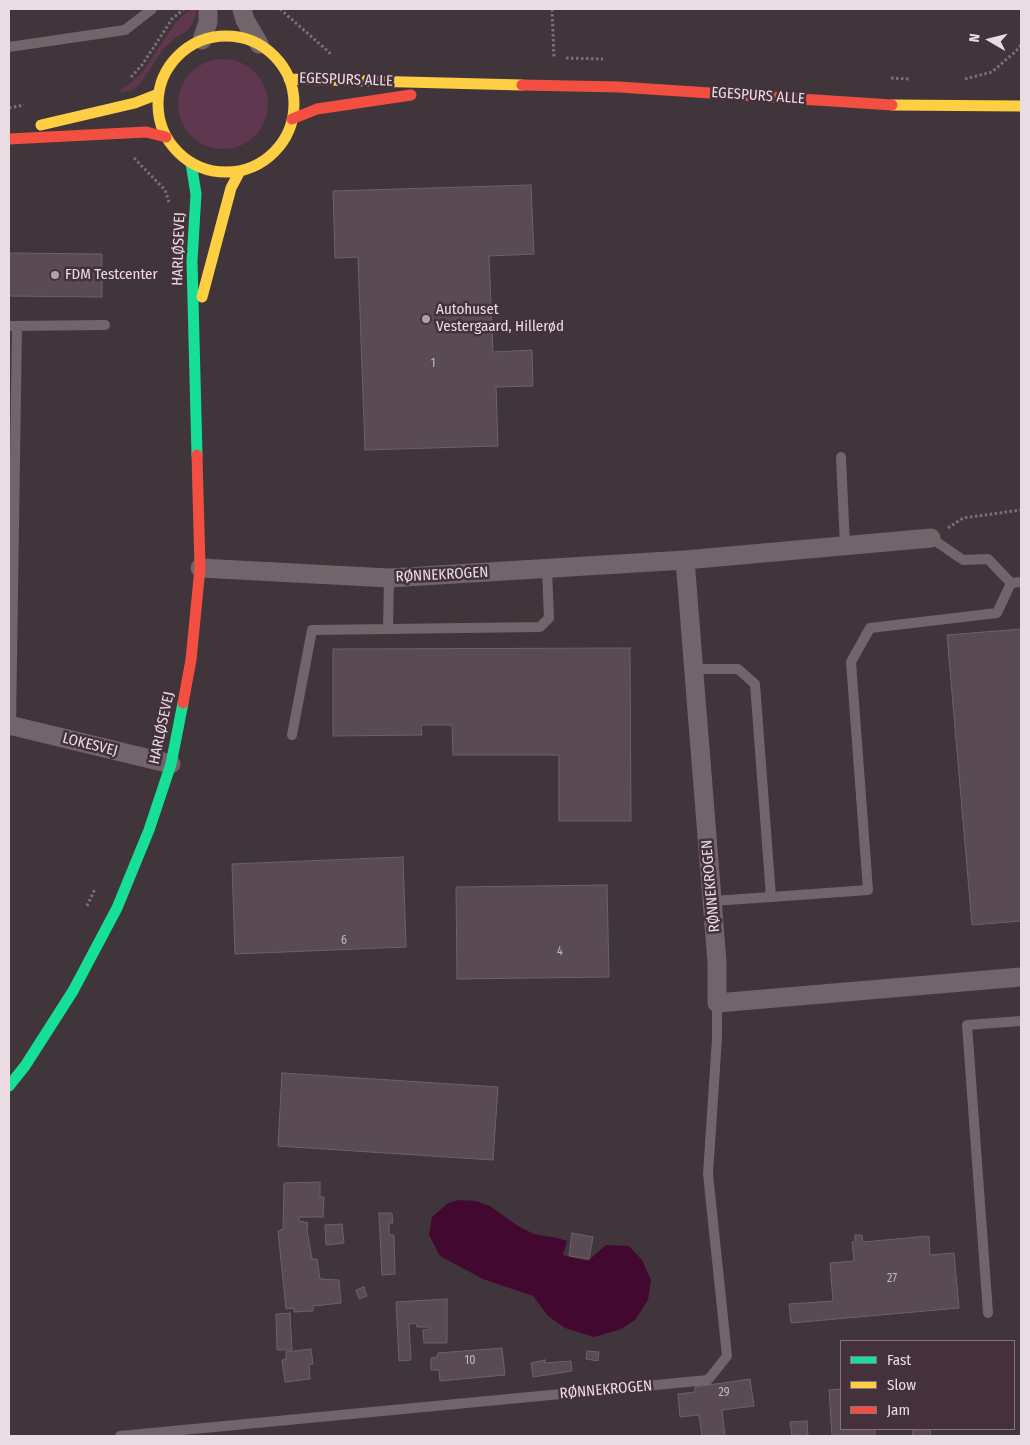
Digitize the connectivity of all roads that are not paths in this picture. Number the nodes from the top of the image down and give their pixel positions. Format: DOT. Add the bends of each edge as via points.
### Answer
graph roads {
  1 [pos="152,9"];
  2 [pos="208,9"];
  3 [pos="242,9"];
  4 [pos="202,40"];
  5 [pos="258,44"];
  6 [pos="9,47"];
  7 [pos="289,78"];
  8 [pos="494,85"];
  9 [pos="158,94"];
  10 [pos="1021,106"];
  11 [pos="292,119"];
  12 [pos="9,132"];
  13 [pos="166,137"];
  14 [pos="9,139"];
  15 [pos="191,163"];
  16 [pos="240,171"];
  17 [pos="13,326"];
  18 [pos="105,326"];
  19 [pos="194,337"];
  20 [pos="841,457"];
  21 [pos="931,538"];
  22 [pos="845,546"];
  23 [pos="685,560"];
  24 [pos="200,568"];
  25 [pos="547,570"];
  26 [pos="389,578"];
  27 [pos="1016,582"];
  28 [pos="388,629"];
  29 [pos="694,669"];
  30 [pos="10,726"];
  31 [pos="292,735"];
  32 [pos="171,764"];
  33 [pos="771,897"];
  34 [pos="713,901"];
  35 [pos="1021,977"];
  36 [pos="717,1003"];
  37 [pos="1021,1021"];
  38 [pos="9,1086"];
  39 [pos="988,1313"];
  40 [pos="120,1436"];
  1 -- 6 [label="lane" via="125,30"];
  2 -- 4 [label="street"];
  3 -- 5 [label="street"];
  4 -- 5 [label="street" via="231,36"];
  4 -- 9 [label="street" via="186,48 173,61"];
  5 -- 7 [label="street" via="282,65"];
  7 -- 8 [label="street, EGESPURS ALLE"];
  7 -- 11 [label="street" via="294,105"];
  8 -- 10 [label="street, EGESPURS ALLE" via="619,88 901,106"];
  8 -- 11 [label="street, EGESPURS ALLE" via="316,109"];
  9 -- 12 [label="street" via="135,103"];
  9 -- 13 [label="street" via="159,116"];
  11 -- 16 [label="street" via="288,133 274,152 255,166"];
  13 -- 14 [label="street" via="146,132 122,132"];
  13 -- 15 [label="street"];
  15 -- 16 [label="street" via="223,173"];
  15 -- 19 [label="street, HARLØSEVEJ" via="196,194 192,261"];
  16 -- 19 [label="street, HARLØSEVEJ" via="223,213"];
  17 -- 18 [label="lane"];
  17 -- 30 [label="lane"];
  19 -- 24 [label="street, HARLØSEVEJ"];
  20 -- 22 [label="lane"];
  21 -- 22 [label="street, RØNNEKROGEN"];
  21 -- 27 [label="lane" via="962,560 988,559"];
  22 -- 23 [label="street, RØNNEKROGEN"];
  23 -- 25 [label="street, RØNNEKROGEN"];
  23 -- 29 [label="street, RØNNEKROGEN"];
  24 -- 26 [label="street, RØNNEKROGEN"];
  24 -- 32 [label="street, HARLØSEVEJ" via="191,660"];
  25 -- 26 [label="street, RØNNEKROGEN"];
  25 -- 28 [label="lane" via="549,618 540,627"];
  26 -- 28 [label="lane"];
  27 -- 33 [label="lane" via="997,613 870,628 851,662 868,890"];
  28 -- 31 [label="lane" via="312,630"];
  29 -- 33 [label="lane" via="738,669 755,684"];
  29 -- 34 [label="street, RØNNEKROGEN"];
  30 -- 32 [label="street, LOKESVEJ"];
  32 -- 38 [label="street, HARLØSEVEJ" via="149,830 117,908 73,991"];
  33 -- 34 [label="lane"];
  34 -- 36 [label="street, RØNNEKROGEN" via="718,962"];
  35 -- 36 [label="street"];
  36 -- 40 [label="lane, RØNNEKROGEN" via="708,1174 727,1356 708,1380"];
  37 -- 39 [label="lane" via="967,1024"];
}
